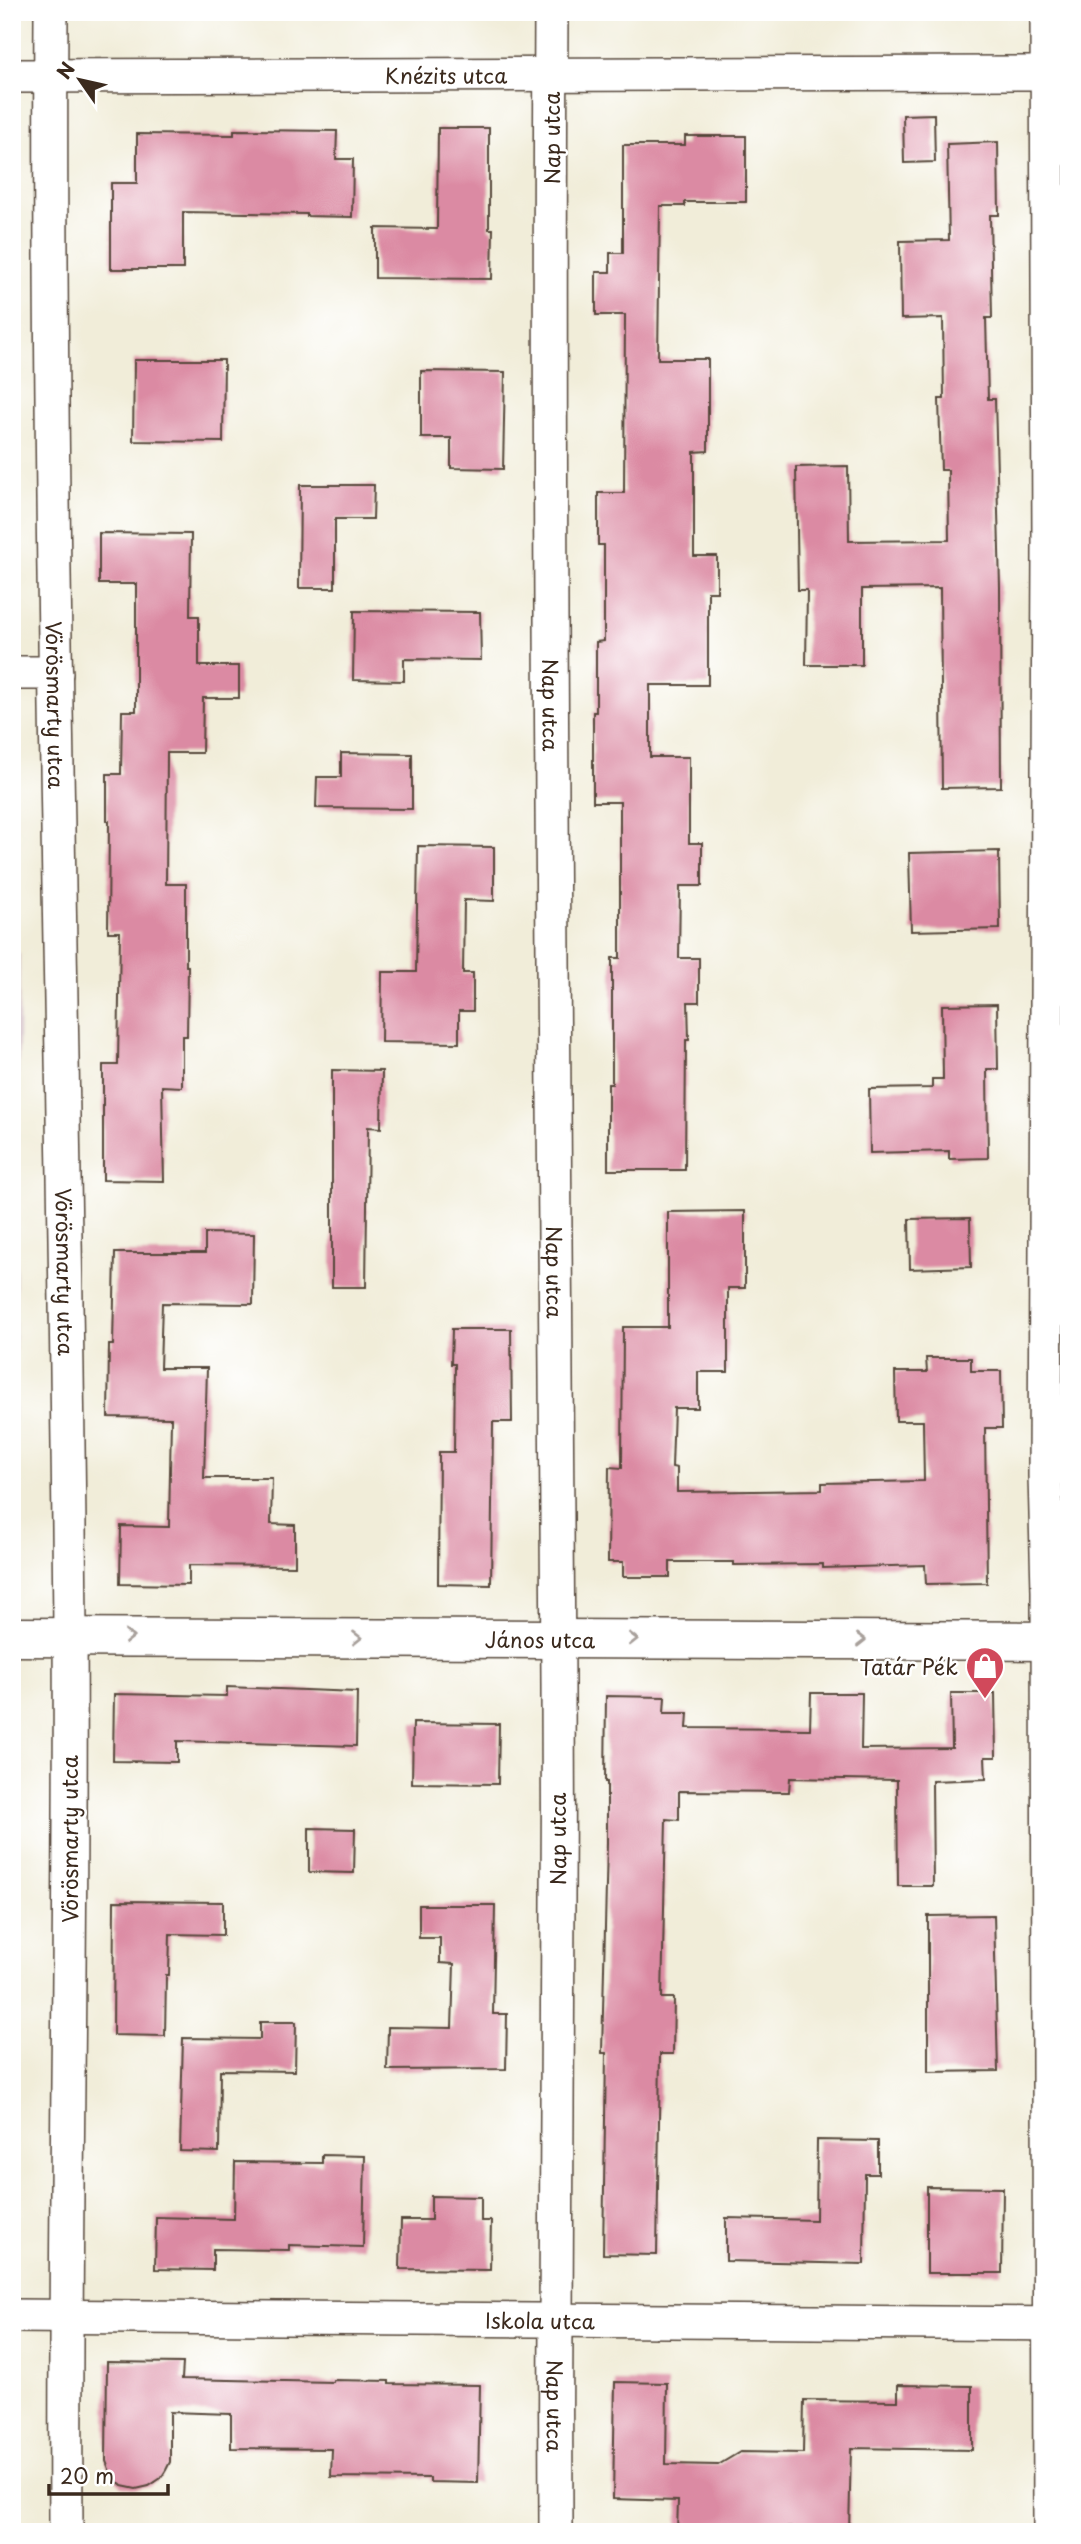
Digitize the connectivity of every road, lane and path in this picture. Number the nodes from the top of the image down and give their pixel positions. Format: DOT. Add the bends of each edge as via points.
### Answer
graph roads {
  1 [pos="51,12"];
  2 [pos="551,12"];
  3 [pos="1046,12"];
  4 [pos="1047,73"];
  5 [pos="551,75"];
  6 [pos="12,76"];
  7 [pos="51,77"];
  8 [pos="1058,359"];
  9 [pos="12,673"];
  10 [pos="56,673"];
  11 [pos="12,1637"];
  12 [pos="70,1637"];
  13 [pos="556,1639"];
  14 [pos="1058,1641"];
  15 [pos="12,2316"];
  16 [pos="65,2317"];
  17 [pos="554,2320"];
  18 [pos="1059,2323"];
  19 [pos="66,2532"];
  20 [pos="556,2532"];
  21 [pos="1051,2532"];
  1 -- 7 [label="street, Vörösmarty utca"];
  2 -- 5 [label="street, Nap utca"];
  3 -- 4 [label="street"];
  4 -- 5 [label="street, Knézits utca"];
  4 -- 8 [label="street"];
  5 -- 7 [label="street, Knézits utca"];
  5 -- 13 [label="street, Nap utca"];
  6 -- 7 [label="street, Knézits utca"];
  7 -- 10 [label="street, Vörösmarty utca"];
  8 -- 14 [label="street" via="1045,1475"];
  9 -- 10 [label="street"];
  10 -- 12 [label="street, Vörösmarty utca"];
  11 -- 12 [label="street, János utca"];
  12 -- 13 [label="street, János utca, one-way"];
  12 -- 16 [label="street, Vörösmarty utca"];
  13 -- 14 [label="street, János utca, one-way"];
  13 -- 17 [label="street, Nap utca"];
  14 -- 18 [label="street"];
  15 -- 16 [label="street, Iskola utca"];
  16 -- 17 [label="street, Iskola utca"];
  16 -- 19 [label="street, Vörösmarty utca"];
  17 -- 18 [label="street, Iskola utca"];
  17 -- 20 [label="street, Nap utca"];
  18 -- 21 [label="street"];
}
